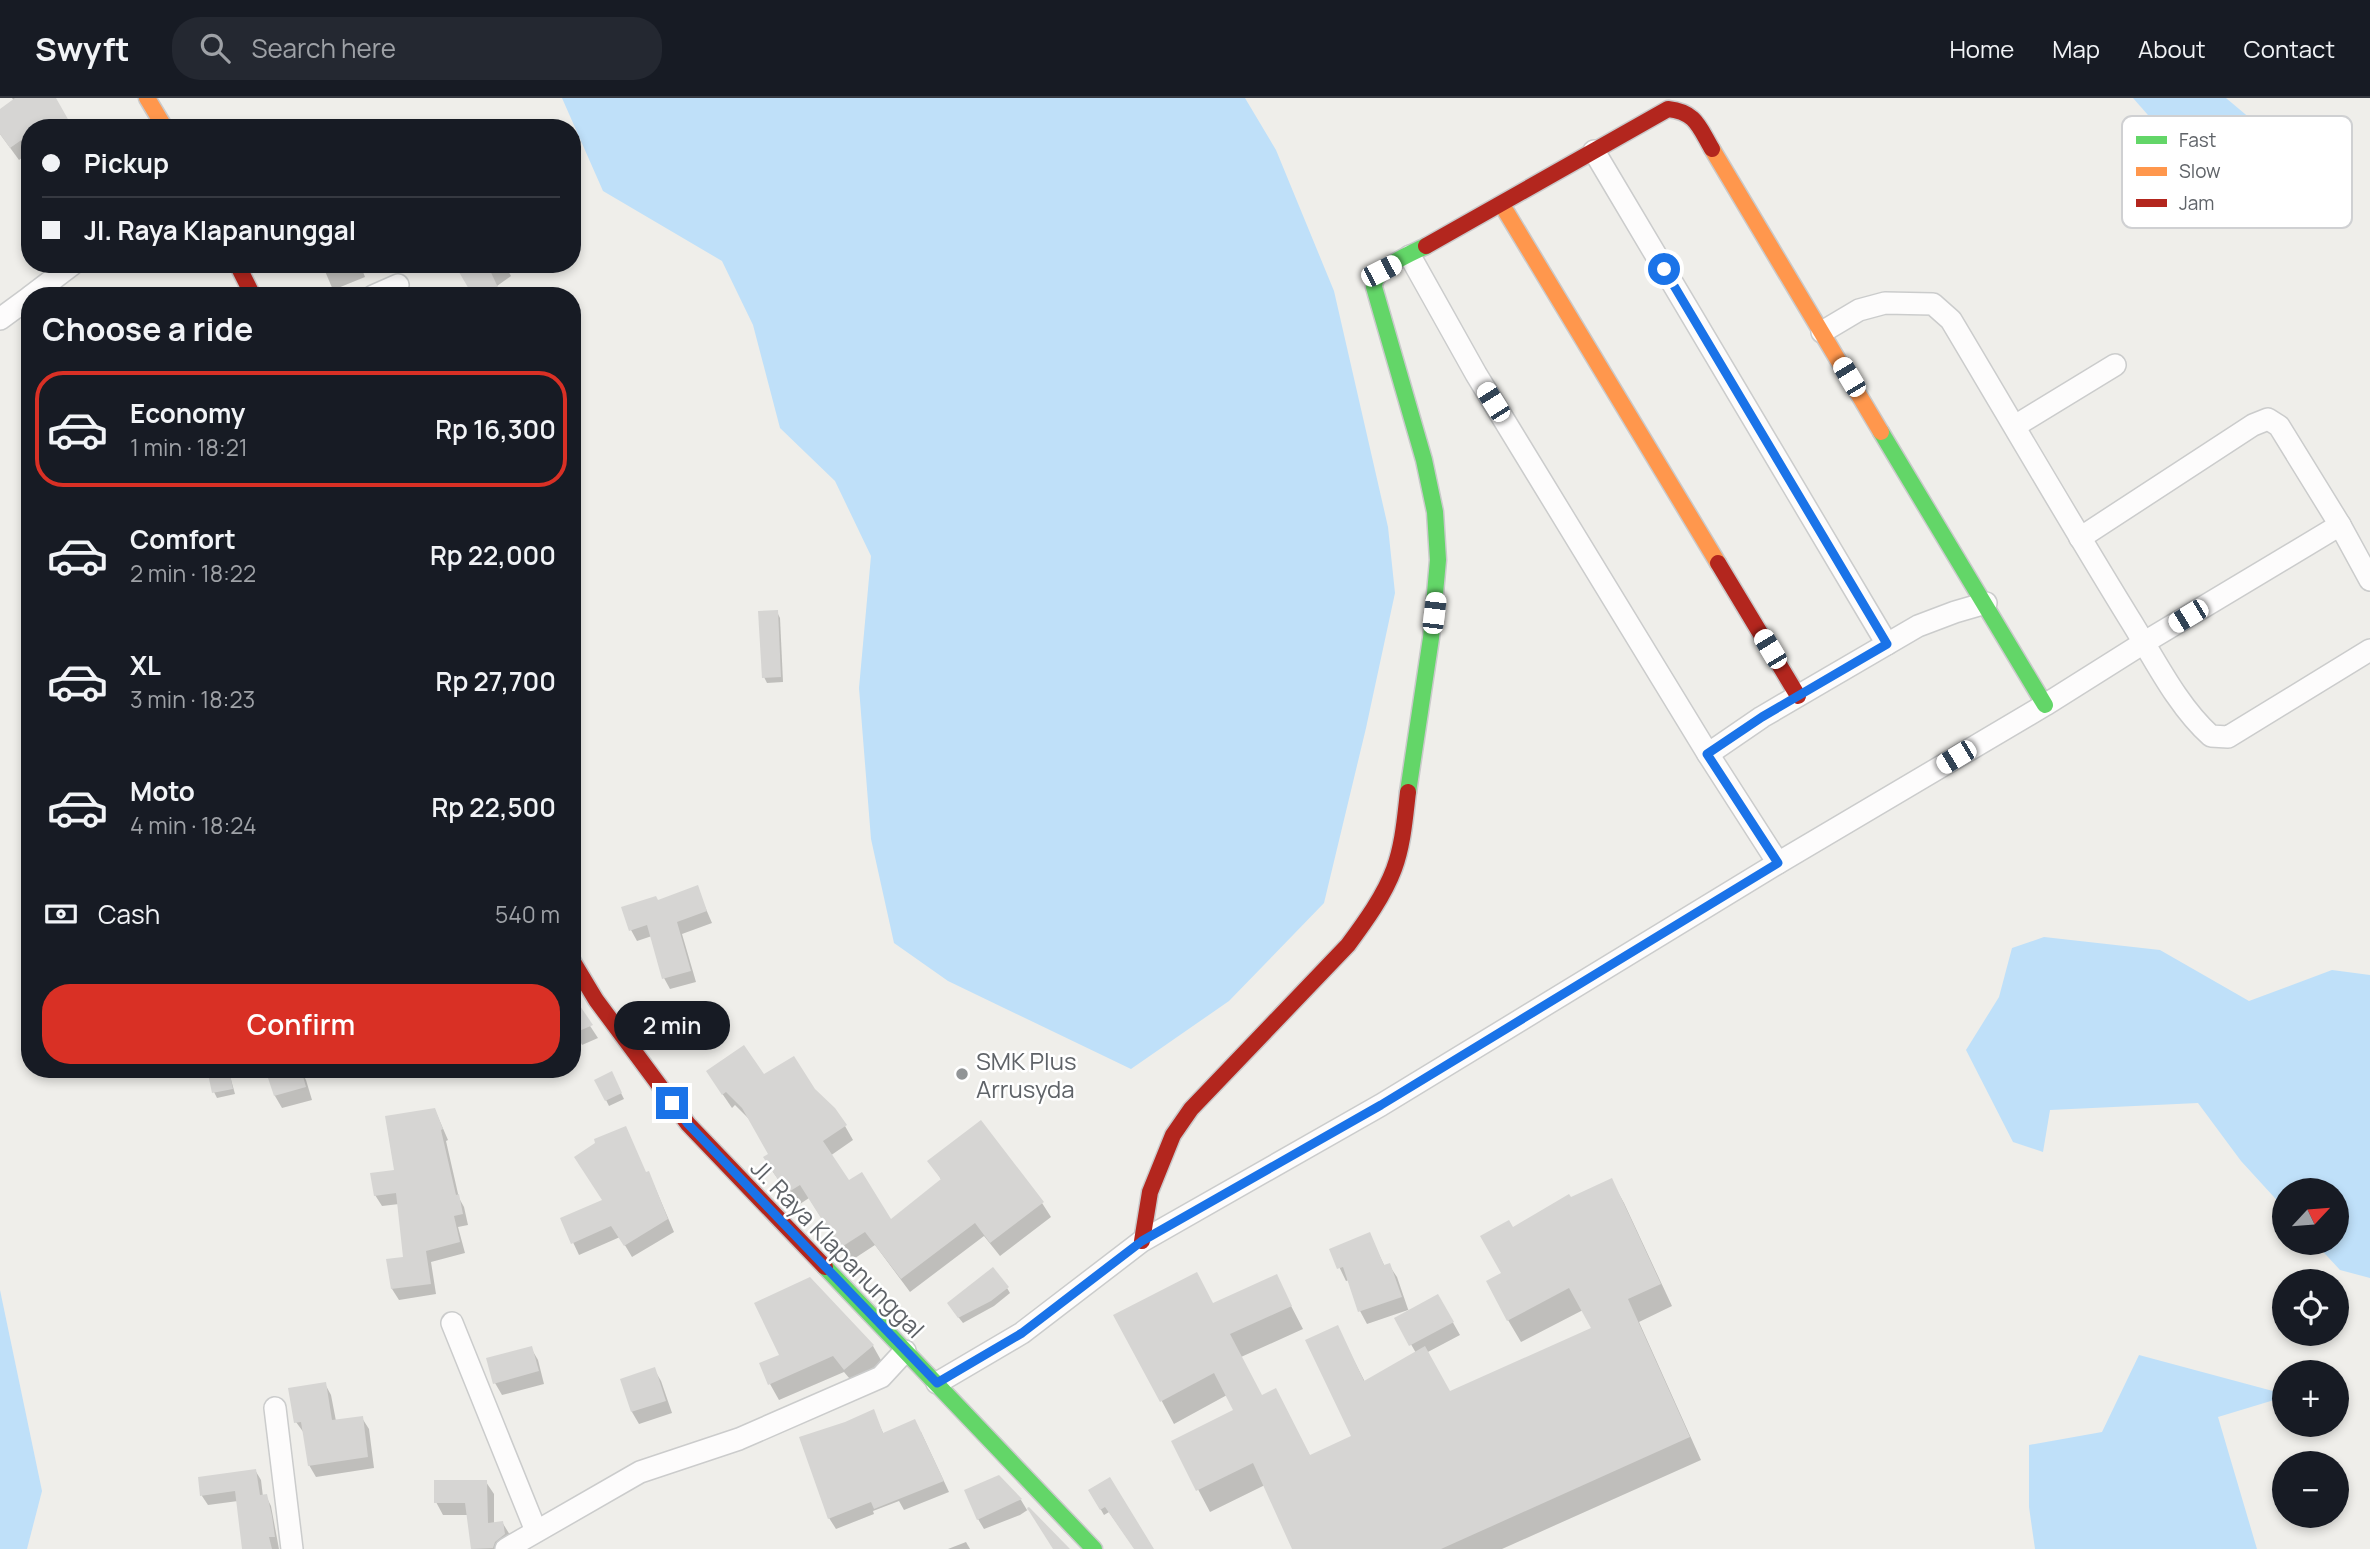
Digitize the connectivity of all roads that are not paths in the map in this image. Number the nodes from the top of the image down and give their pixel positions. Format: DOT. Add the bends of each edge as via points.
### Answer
graph roads {
  1 [pos="147,98"];
  2 [pos="159,119"];
  3 [pos="1594,151"];
  4 [pos="1502,205"];
  5 [pos="1410,256"];
  6 [pos="61,273"];
  7 [pos="398,285"];
  8 [pos="43,287"];
  9 [pos="393,287"];
  10 [pos="21,303"];
  11 [pos="0,319"];
  12 [pos="1822,332"];
  13 [pos="2115,365"];
  14 [pos="2015,426"];
  15 [pos="2340,525"];
  16 [pos="2080,538"];
  17 [pos="2370,580"];
  18 [pos="1986,603"];
  19 [pos="2144,642"];
  20 [pos="1887,644"];
  21 [pos="2370,650"];
  22 [pos="1798,696"];
  23 [pos="2045,705"];
  24 [pos="1707,754"];
  25 [pos="1778,863"];
  26 [pos="581,975"];
  27 [pos="1142,1241"];
  28 [pos="452,1323"];
  29 [pos="905,1351"];
  30 [pos="937,1383"];
  31 [pos="275,1408"];
  32 [pos="536,1531"];
  33 [pos="292,1549"];
  34 [pos="506,1549"];
  35 [pos="1094,1549"];
  1 -- 2 [label="street"];
  3 -- 4 [label="street"];
  3 -- 12 [label="street" via="1668,109 1684,111 1696,122"];
  3 -- 20 [label="street"];
  4 -- 5 [label="street"];
  4 -- 22 [label="street"];
  5 -- 24 [label="street" via="1476,374"];
  5 -- 27 [label="street" via="1381,271 1374,287 1435,512 1437,588 1394,869 1349,946 1217,1080 1173,1135 1150,1192"];
  6 -- 8 [label="street"];
  7 -- 9 [label="street"];
  10 -- 11 [label="street"];
  12 -- 14 [label="street" via="1858,310 1885,303 1933,304 1951,320"];
  12 -- 18 [label="street"];
  13 -- 14 [label="street"];
  14 -- 16 [label="street"];
  15 -- 16 [label="street" via="2278,426 2268,419"];
  15 -- 17 [label="street"];
  15 -- 19 [label="street"];
  16 -- 19 [label="street"];
  18 -- 20 [label="street" via="1918,626"];
  18 -- 23 [label="street"];
  19 -- 21 [label="street" via="2190,714 2211,736 2218,737 2228,737"];
  19 -- 23 [label="street"];
  20 -- 22 [label="street"];
  22 -- 24 [label="street"];
  23 -- 25 [label="street"];
  24 -- 25 [label="street"];
  25 -- 27 [label="street" via="1381,1105"];
  26 -- 29 [label="street, Jl. Raya Klapanunggal" via="688,1124"];
  27 -- 30 [label="street" via="1022,1333"];
  28 -- 32 [label="street"];
  29 -- 30 [label="street, Jl. Raya Klapanunggal"];
  29 -- 32 [label="street" via="881,1377 739,1439 640,1472"];
  30 -- 35 [label="street, Jl. Raya Klapanunggal"];
  31 -- 33 [label="street"];
  32 -- 34 [label="street"];
}
